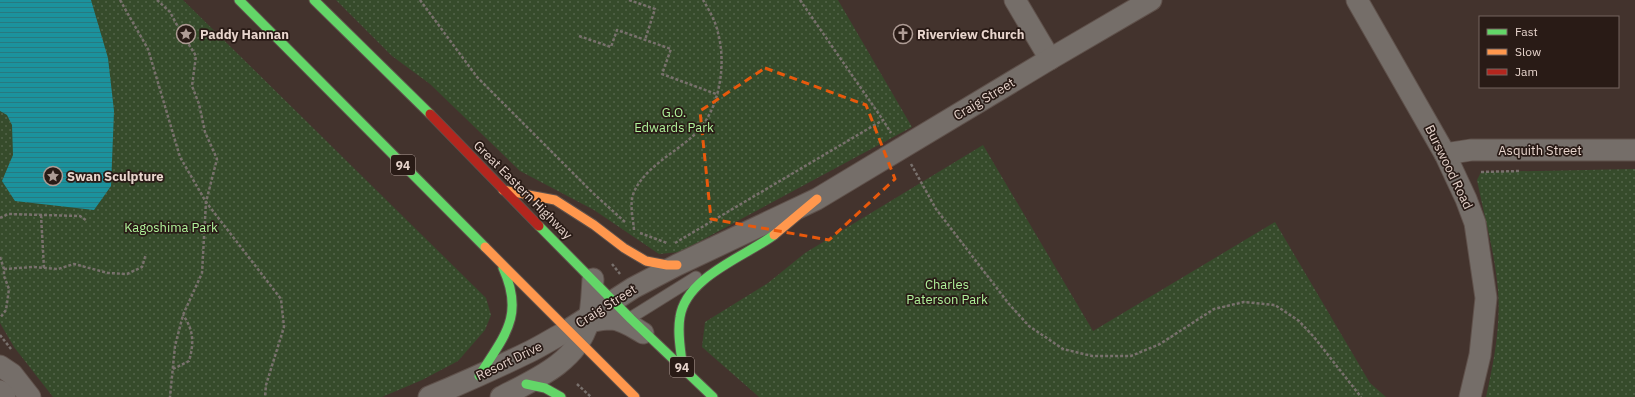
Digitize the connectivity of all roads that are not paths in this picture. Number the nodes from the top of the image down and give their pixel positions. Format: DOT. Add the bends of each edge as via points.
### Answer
graph roads {
  1 [pos="239,0"];
  2 [pos="314,0"];
  3 [pos="1015,0"];
  4 [pos="1151,0"];
  5 [pos="1357,0"];
  6 [pos="1050,59"];
  7 [pos="1635,150"];
  8 [pos="1445,154"];
  9 [pos="503,190"];
  10 [pos="817,199"];
  11 [pos="499,260"];
  12 [pos="677,265"];
  13 [pos="593,280"];
  14 [pos="614,300"];
  15 [pos="627,320"];
  16 [pos="582,328"];
  17 [pos="651,337"];
  18 [pos="0,366"];
  19 [pos="683,369"];
  20 [pos="479,376"];
  21 [pos="526,384"];
  22 [pos="0,391"];
  23 [pos="5,397"];
  24 [pos="30,397"];
  25 [pos="429,397"];
  26 [pos="501,397"];
  27 [pos="561,397"];
  28 [pos="635,397"];
  29 [pos="713,397"];
  30 [pos="1470,397"];
  1 -- 11 [label="highway, 94"];
  2 -- 9 [label="highway, Great Eastern Highway"];
  3 -- 6 [label="street"];
  4 -- 6 [label="street, Craig Street"];
  5 -- 8 [label="street, Burswood Road"];
  6 -- 10 [label="street, Craig Street"];
  7 -- 8 [label="street, Asquith Street" via="1471,150"];
  8 -- 30 [label="street, Burswood Road" via="1475,223 1486,298 1480,355"];
  9 -- 12 [label="highway" via="555,200 646,261"];
  9 -- 13 [label="highway, Great Eastern Highway"];
  10 -- 12 [label="street, Craig Street"];
  10 -- 15 [label="lane, Craig Street"];
  10 -- 19 [label="highway" via="766,240 705,279 693,290 685,301 678,323"];
  11 -- 16 [label="highway, 94"];
  11 -- 20 [label="highway" via="509,279 513,312 496,350"];
  12 -- 14 [label="street, Craig Street"];
  13 -- 14 [label="highway, Great Eastern Highway"];
  13 -- 16 [label="street"];
  14 -- 15 [label="highway, Great Eastern Highway"];
  14 -- 16 [label="street, Craig Street"];
  15 -- 16 [label="street, Resort Drive" via="611,319"];
  15 -- 17 [label="street, Resort Drive" via="629,324"];
  16 -- 20 [label="street, Resort Drive"];
  16 -- 21 [label="street, Resort Drive" via="557,366"];
  16 -- 28 [label="highway, 94"];
  17 -- 19 [label="highway, 94"];
  18 -- 24 [label="street" via="12,374"];
  19 -- 29 [label="highway, 94"];
  20 -- 25 [label="street, Resort Drive"];
  21 -- 26 [label="street, Resort Drive"];
  21 -- 27 [label="highway" via="545,388"];
  22 -- 23 [label="street"];
}
